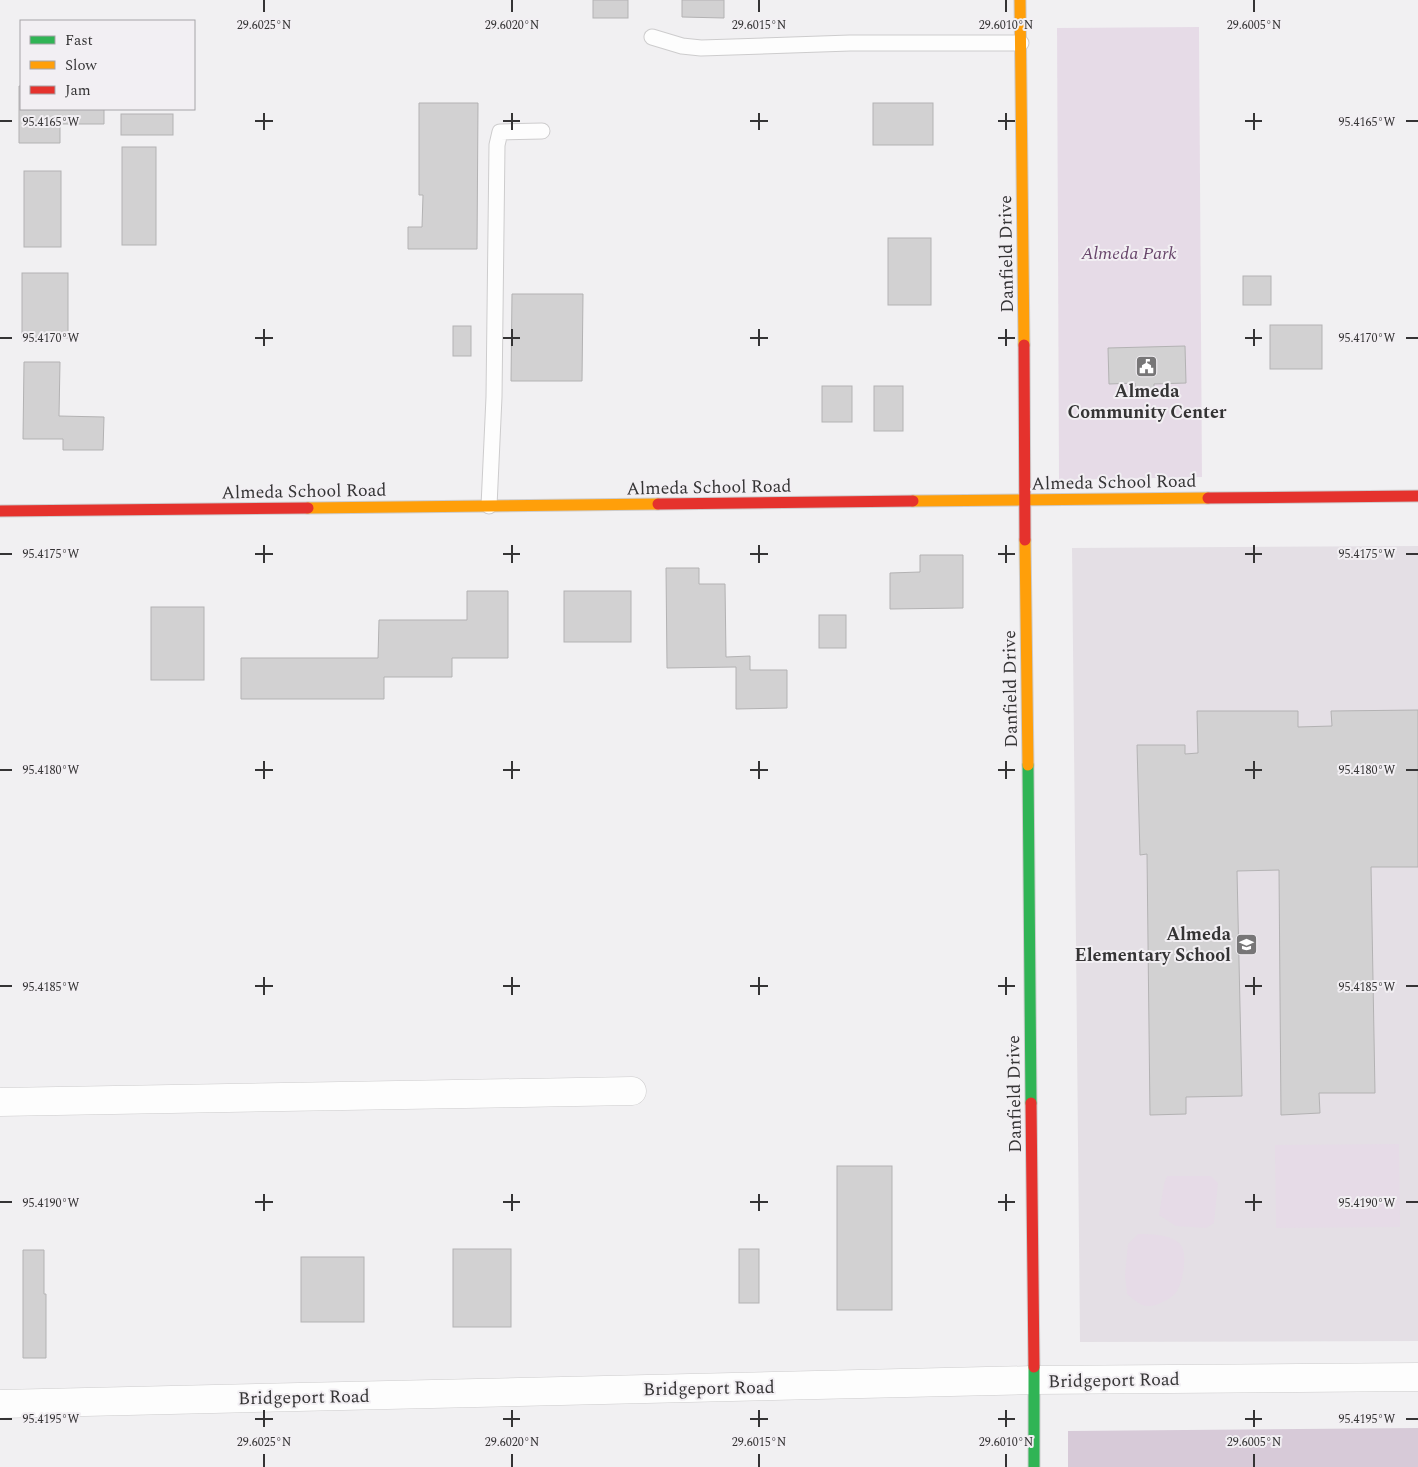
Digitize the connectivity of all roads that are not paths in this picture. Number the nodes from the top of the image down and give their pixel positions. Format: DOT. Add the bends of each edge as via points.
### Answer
graph roads {
  1 [pos="1020,0"];
  2 [pos="652,37"];
  3 [pos="1021,43"];
  4 [pos="542,130"];
  5 [pos="1418,496"];
  6 [pos="1026,501"];
  7 [pos="489,506"];
  8 [pos="0,511"];
  9 [pos="632,1091"];
  10 [pos="0,1102"];
  11 [pos="1418,1377"];
  12 [pos="1034,1380"];
  13 [pos="0,1404"];
  14 [pos="1034,1467"];
  1 -- 3 [label="street, Danfield Drive"];
  2 -- 3 [label="lane" via="700,48 850,43"];
  3 -- 6 [label="street, Danfield Drive"];
  4 -- 7 [label="lane" via="500,132 497,145 494,397"];
  5 -- 6 [label="street, Almeda School Road"];
  6 -- 7 [label="street, Almeda School Road"];
  6 -- 12 [label="street, Danfield Drive"];
  7 -- 8 [label="street, Almeda School Road"];
  9 -- 10 [label="street"];
  11 -- 12 [label="street, Bridgeport Road"];
  12 -- 13 [label="street, Bridgeport Road"];
  12 -- 14 [label="street, Danfield Drive"];
}
